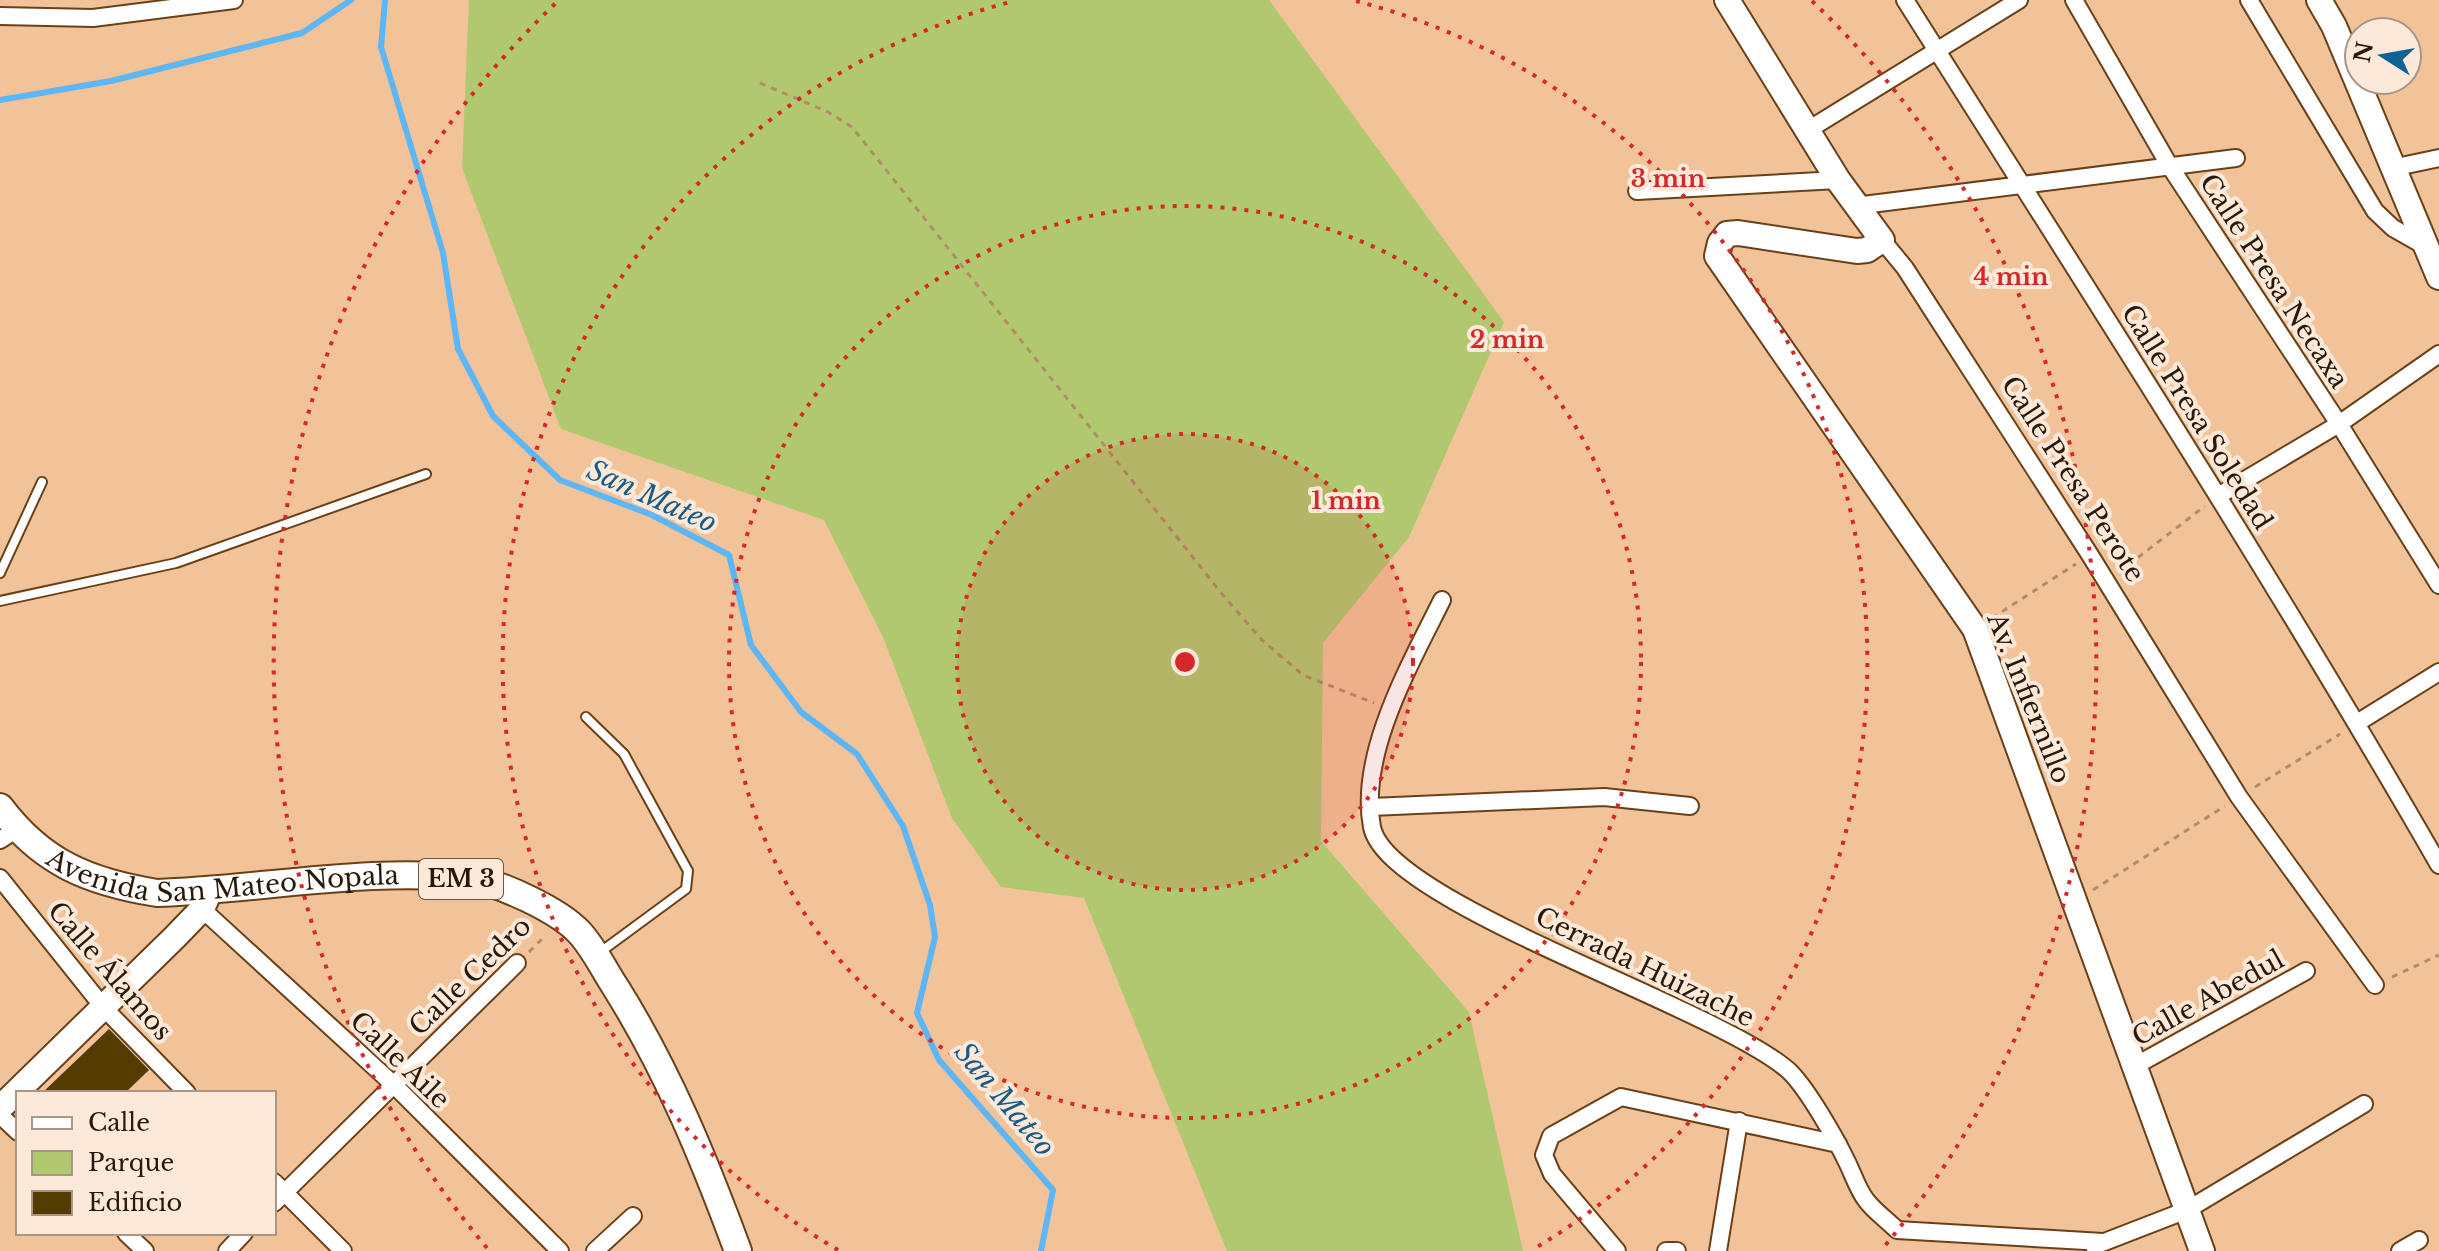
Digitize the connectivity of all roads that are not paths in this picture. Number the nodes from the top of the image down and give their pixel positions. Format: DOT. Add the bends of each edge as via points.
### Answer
graph roads {
  1 [pos="234,0"];
  2 [pos="1727,0"];
  3 [pos="1905,0"];
  4 [pos="2019,0"];
  5 [pos="2074,0"];
  6 [pos="2249,0"];
  7 [pos="2319,0"];
  8 [pos="0,16"];
  9 [pos="1936,48"];
  10 [pos="1808,130"];
  11 [pos="2236,158"];
  12 [pos="2439,158"];
  13 [pos="2169,165"];
  14 [pos="2392,168"];
  15 [pos="1838,180"];
  16 [pos="2024,186"];
  17 [pos="1637,191"];
  18 [pos="1855,206"];
  19 [pos="1882,240"];
  20 [pos="2423,245"];
  21 [pos="2439,277"];
  22 [pos="2439,354"];
  23 [pos="2339,424"];
  24 [pos="426,474"];
  25 [pos="42,482"];
  26 [pos="2218,496"];
  27 [pos="0,573"];
  28 [pos="2439,585"];
  29 [pos="1442,600"];
  30 [pos="0,601"];
  31 [pos="2439,672"];
  32 [pos="586,717"];
  33 [pos="2357,723"];
  34 [pos="1690,806"];
  35 [pos="0,807"];
  36 [pos="1371,807"];
  37 [pos="9,835"];
  38 [pos="2439,865"];
  39 [pos="0,878"];
  40 [pos="206,900"];
  41 [pos="596,956"];
  42 [pos="517,963"];
  43 [pos="2306,971"];
  44 [pos="2375,985"];
  45 [pos="104,1008"];
  46 [pos="2133,1067"];
  47 [pos="393,1084"];
  48 [pos="18,1091"];
  49 [pos="185,1091"];
  50 [pos="16,1093"];
  51 [pos="2364,1104"];
  52 [pos="0,1108"];
  53 [pos="0,1115"];
  54 [pos="1739,1121"];
  55 [pos="16,1130"];
  56 [pos="1838,1144"];
  57 [pos="277,1193"];
  58 [pos="2187,1210"];
  59 [pos="633,1216"];
  60 [pos="128,1235"];
  61 [pos="242,1235"];
  62 [pos="2419,1240"];
  63 [pos="2103,1242"];
  64 [pos="145,1251"];
  65 [pos="227,1251"];
  66 [pos="343,1251"];
  67 [pos="560,1251"];
  68 [pos="595,1251"];
  69 [pos="738,1251"];
  70 [pos="1617,1251"];
  71 [pos="1666,1251"];
  72 [pos="1677,1251"];
  73 [pos="1718,1251"];
  74 [pos="2083,1251"];
  75 [pos="2202,1251"];
  76 [pos="2400,1251"];
  1 -- 8 [label="street" via="93,18"];
  2 -- 10 [label="street, Calle Presa Perote"];
  3 -- 9 [label="street, Calle Presa Soledad"];
  4 -- 9 [label="street"];
  5 -- 13 [label="street, Calle Presa Necaxa"];
  6 -- 20 [label="street" via="2375,211"];
  7 -- 14 [label="street"];
  9 -- 10 [label="street"];
  9 -- 16 [label="street, Calle Presa Soledad"];
  10 -- 15 [label="street, Calle Presa Perote"];
  11 -- 13 [label="street"];
  12 -- 14 [label="street"];
  13 -- 16 [label="street"];
  13 -- 23 [label="street, Calle Presa Necaxa"];
  14 -- 20 [label="street"];
  15 -- 17 [label="street"];
  15 -- 18 [label="street, Calle Presa Perote"];
  16 -- 18 [label="street"];
  16 -- 26 [label="street, Calle Presa Soledad"];
  18 -- 19 [label="street, Calle Presa Perote"];
  19 -- 44 [label="street, Calle Presa Perote" via="2090,555 2239,797"];
  19 -- 46 [label="street, Av. Infiernillo" via="1857,251 1727,234 1717,256 1975,629"];
  20 -- 21 [label="street"];
  22 -- 23 [label="street"];
  23 -- 26 [label="street"];
  23 -- 28 [label="street, Calle Presa Necaxa"];
  24 -- 30 [label="lane" via="176,563"];
  25 -- 27 [label="lane"];
  26 -- 33 [label="street, Calle Presa Soledad"];
  29 -- 36 [label="street, Cerrada Huizache" via="1389,709 1375,759"];
  31 -- 33 [label="street"];
  32 -- 41 [label="lane" via="624,754 688,871 686,889"];
  33 -- 38 [label="street, Calle Presa Soledad"];
  34 -- 36 [label="street" via="1604,797"];
  35 -- 37 [label="main road, Avenida San Mateo Nopala / EM 3"];
  36 -- 56 [label="street, Cerrada Huizache" via="1378,846 1420,879 1465,906 1734,1034 1790,1072"];
  37 -- 40 [label="main road, Avenida San Mateo Nopala / EM 3" via="66,868 116,886"];
  39 -- 45 [label="street, Calle Álamos"];
  40 -- 41 [label="main road, Avenida San Mateo Nopala / EM 3" via="420,877 474,880 563,918"];
  40 -- 45 [label="street"];
  40 -- 47 [label="street, Calle Aile"];
  41 -- 69 [label="main road, Avenida San Mateo Nopala / EM 3" via="645,1034 690,1124"];
  42 -- 47 [label="street, Calle Cedro"];
  43 -- 46 [label="street, Calle Abedul"];
  45 -- 48 [label="street"];
  45 -- 49 [label="street, Calle Álamos"];
  46 -- 58 [label="street, Av. Infiernillo"];
  47 -- 57 [label="street, Calle Cedro"];
  47 -- 67 [label="street, Calle Aile"];
  50 -- 52 [label="street"];
  51 -- 58 [label="street"];
  53 -- 55 [label="street"];
  54 -- 56 [label="street"];
  54 -- 70 [label="street" via="1621,1097 1551,1136 1544,1155 1552,1174"];
  54 -- 73 [label="street"];
  56 -- 63 [label="street, Cerrada Huizache" via="1866,1200 1897,1230"];
  57 -- 66 [label="street"];
  58 -- 63 [label="street"];
  58 -- 75 [label="street, Av. Infiernillo"];
  59 -- 68 [label="street"];
  60 -- 64 [label="street"];
  61 -- 65 [label="street"];
  62 -- 76 [label="street"];
  63 -- 74 [label="street"];
  71 -- 72 [label="street"];
}
